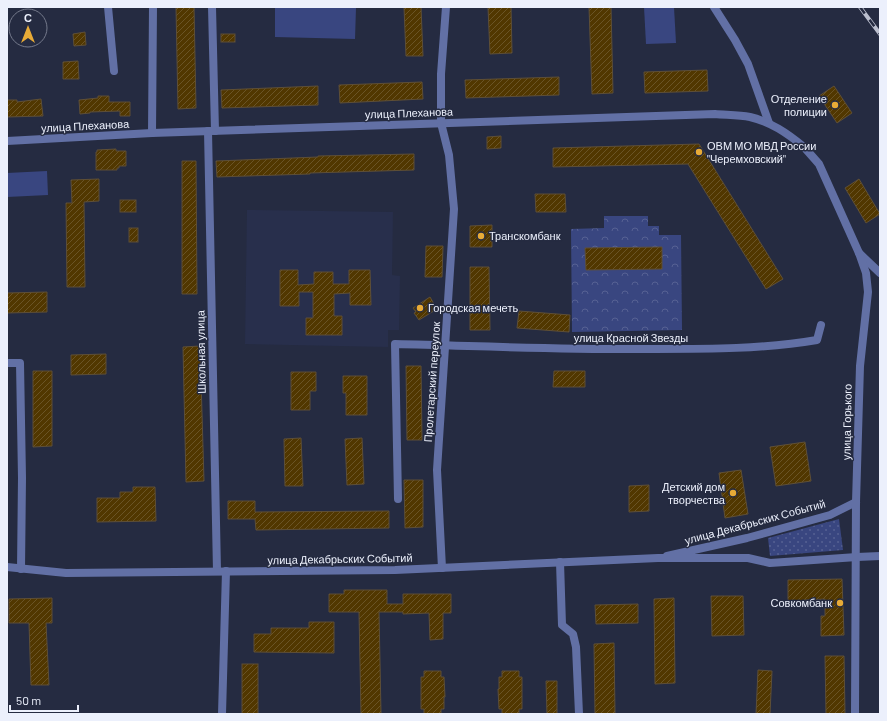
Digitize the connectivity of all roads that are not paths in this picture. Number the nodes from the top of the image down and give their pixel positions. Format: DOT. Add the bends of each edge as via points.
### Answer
graph roads {
  1 [pos="108,7"];
  2 [pos="153,7"];
  3 [pos="212,7"];
  4 [pos="446,7"];
  5 [pos="714,7"];
  6 [pos="114,71"];
  7 [pos="441,123"];
  8 [pos="769,123"];
  9 [pos="212,131"];
  10 [pos="152,133"];
  11 [pos="7,141"];
  12 [pos="804,147"];
  13 [pos="858,253"];
  14 [pos="880,273"];
  15 [pos="821,325"];
  16 [pos="445,345"];
  17 [pos="7,363"];
  18 [pos="398,499"];
  19 [pos="856,502"];
  20 [pos="880,556"];
  21 [pos="857,557"];
  22 [pos="658,558"];
  23 [pos="560,562"];
  24 [pos="442,568"];
  25 [pos="7,569"];
  26 [pos="21,569"];
  27 [pos="217,571"];
  28 [pos="226,571"];
  29 [pos="222,714"];
  30 [pos="579,714"];
  31 [pos="855,714"];
  1 -- 6 [label="street"];
  2 -- 10 [label="street"];
  3 -- 9 [label="street, Школьная улица"];
  4 -- 7 [label="street, Пролетарский переулок" via="441,74"];
  5 -- 8 [label="street" via="748,64"];
  7 -- 8 [label="street, улица Плеханова" via="715,114 748,117"];
  7 -- 9 [label="street, улица Плеханова"];
  7 -- 16 [label="street, Пролетарский переулок" via="449,155 454,209"];
  8 -- 12 [label="street, улица Плеханова" via="787,132"];
  9 -- 10 [label="street, улица Плеханова"];
  9 -- 27 [label="street, Школьная улица"];
  10 -- 11 [label="street, улица Плеханова"];
  12 -- 13 [label="street, улица Горького" via="818,164"];
  13 -- 14 [label="street"];
  13 -- 19 [label="street, улица Горького" via="866,273 868,292 860,366"];
  15 -- 16 [label="street, улица Красной Звезды" via="817,340 717,349 609,350"];
  16 -- 18 [label="street, улица Красной Звезды" via="394,344"];
  16 -- 24 [label="street, Пролетарский переулок" via="437,470"];
  17 -- 26 [label="street" via="20,363"];
  19 -- 21 [label="street, улица Горького"];
  19 -- 22 [label="street, улица Декабрьских Событий" via="830,515 747,538"];
  20 -- 21 [label="street, улица Декабрьских Событий"];
  21 -- 22 [label="street, улица Декабрьских Событий" via="770,563 748,558"];
  21 -- 31 [label="street, улица Горького"];
  22 -- 23 [label="street, улица Декабрьских Событий"];
  23 -- 24 [label="street, улица Декабрьских Событий"];
  23 -- 30 [label="street" via="562,625 573,634 576,647"];
  24 -- 28 [label="street, улица Декабрьских Событий"];
  25 -- 26 [label="street, улица Декабрьских Событий"];
  26 -- 27 [label="street, улица Декабрьских Событий" via="66,573"];
  27 -- 28 [label="street, улица Декабрьских Событий"];
  28 -- 29 [label="street"];
}
